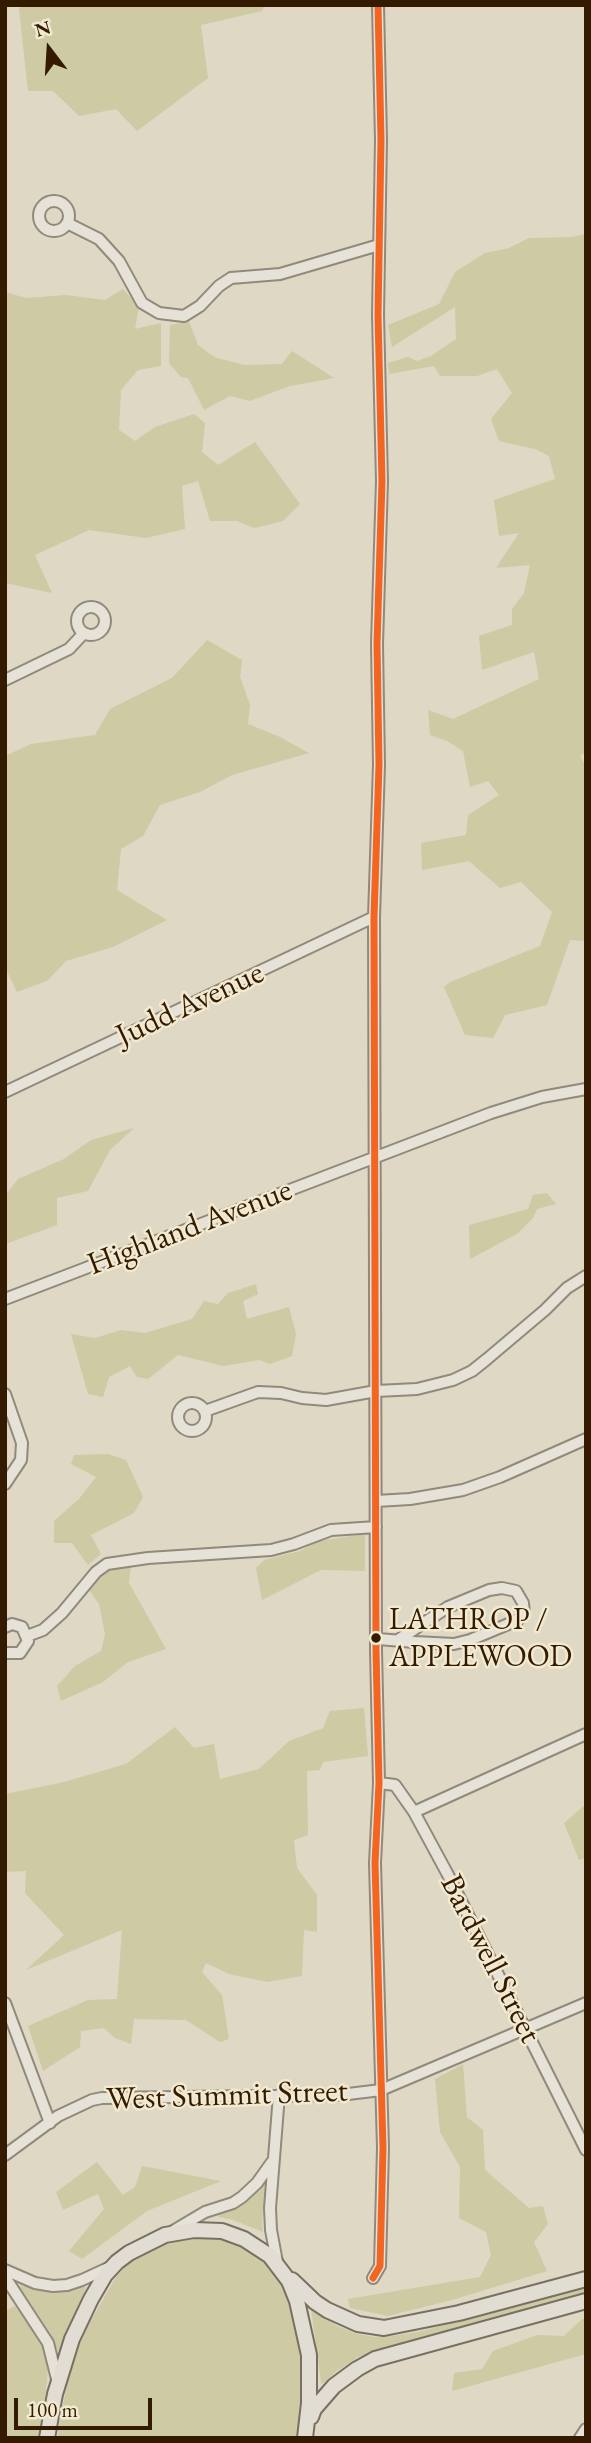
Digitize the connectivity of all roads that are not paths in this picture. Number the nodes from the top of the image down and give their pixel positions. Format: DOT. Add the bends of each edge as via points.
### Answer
graph roads {
  1 [pos="378,5"];
  2 [pos="67,223"];
  3 [pos="379,245"];
  4 [pos="84,634"];
  5 [pos="5,680"];
  6 [pos="374,917"];
  7 [pos="586,1089"];
  8 [pos="5,1092"];
  9 [pos="374,1157"];
  10 [pos="586,1276"];
  11 [pos="5,1299"];
  12 [pos="376,1391"];
  13 [pos="5,1394"];
  14 [pos="205,1412"];
  15 [pos="586,1439"];
  16 [pos="5,1484"];
  17 [pos="376,1501"];
  18 [pos="376,1527"];
  19 [pos="5,1626"];
  20 [pos="27,1636"];
  21 [pos="378,1639"];
  22 [pos="398,1640"];
  23 [pos="5,1653"];
  24 [pos="586,1734"];
  25 [pos="379,1783"];
  26 [pos="414,1812"];
  27 [pos="5,2003"];
  28 [pos="586,2003"];
  29 [pos="525,2029"];
  30 [pos="381,2090"];
  31 [pos="279,2095"];
  32 [pos="50,2123"];
  33 [pos="586,2150"];
  34 [pos="5,2155"];
  35 [pos="274,2160"];
  36 [pos="166,2235"];
  37 [pos="114,2265"];
  38 [pos="280,2268"];
  39 [pos="5,2270"];
  40 [pos="5,2277"];
  41 [pos="373,2278"];
  42 [pos="586,2279"];
  43 [pos="586,2301"];
  44 [pos="58,2383"];
  45 [pos="586,2429"];
  46 [pos="306,2431"];
  47 [pos="47,2438"];
  48 [pos="580,2438"];
  1 -- 3 [label="street"];
  2 -- 3 [label="street" via="99,239 119,261 142,303 159,313 184,316 231,278 280,274"];
  3 -- 6 [label="street" via="382,483"];
  4 -- 5 [label="street" via="69,649"];
  6 -- 8 [label="street, Judd Avenue"];
  6 -- 9 [label="street"];
  7 -- 9 [label="street, Highland Avenue" via="518,1104"];
  9 -- 11 [label="street, Highland Avenue"];
  9 -- 12 [label="street"];
  10 -- 12 [label="street" via="566,1288 472,1371 438,1385"];
  12 -- 14 [label="street" via="326,1400 258,1392"];
  12 -- 17 [label="street"];
  13 -- 16 [label="street" via="22,1443 21,1460"];
  15 -- 17 [label="street" via="463,1490"];
  17 -- 18 [label="street"];
  18 -- 20 [label="street" via="331,1530 271,1550 107,1564 62,1613 43,1630"];
  18 -- 21 [label="street"];
  19 -- 20 [label="street" via="17,1625"];
  20 -- 23 [label="street" via="24,1650 15,1655"];
  21 -- 22 [label="street"];
  21 -- 25 [label="street"];
  22 -- 22 [label="street" via="448,1607 496,1589 516,1591 523,1603 524,1613 509,1625 454,1644"];
  24 -- 26 [label="street"];
  25 -- 26 [label="street, Bardwell Street" via="395,1785"];
  25 -- 30 [label="street" via="375,1863"];
  26 -- 29 [label="street, Bardwell Street"];
  27 -- 32 [label="street"];
  28 -- 29 [label="street, West Summit Street"];
  29 -- 30 [label="street, West Summit Street"];
  29 -- 33 [label="street, Bardwell Street"];
  30 -- 31 [label="street, West Summit Street"];
  30 -- 41 [label="street" via="380,2266"];
  31 -- 32 [label="street, West Summit Street" via="102,2098 66,2111"];
  31 -- 35 [label="street"];
  32 -- 34 [label="street, West Summit Street"];
  35 -- 36 [label="street" via="242,2197"];
  35 -- 38 [label="street" via="270,2222"];
  36 -- 37 [label="main road"];
  36 -- 38 [label="main road" via="194,2230 234,2234 262,2249"];
  37 -- 39 [label="street" via="82,2280 53,2286"];
  37 -- 44 [label="main road" via="78,2325"];
  38 -- 42 [label="main road" via="322,2307 358,2324 379,2328 448,2316"];
  38 -- 46 [label="main road" via="296,2297 308,2348"];
  40 -- 44 [label="street" via="48,2343"];
  43 -- 46 [label="main road" via="375,2359 330,2390 314,2409"];
  44 -- 47 [label="main road"];
  45 -- 48 [label="street"];
}
